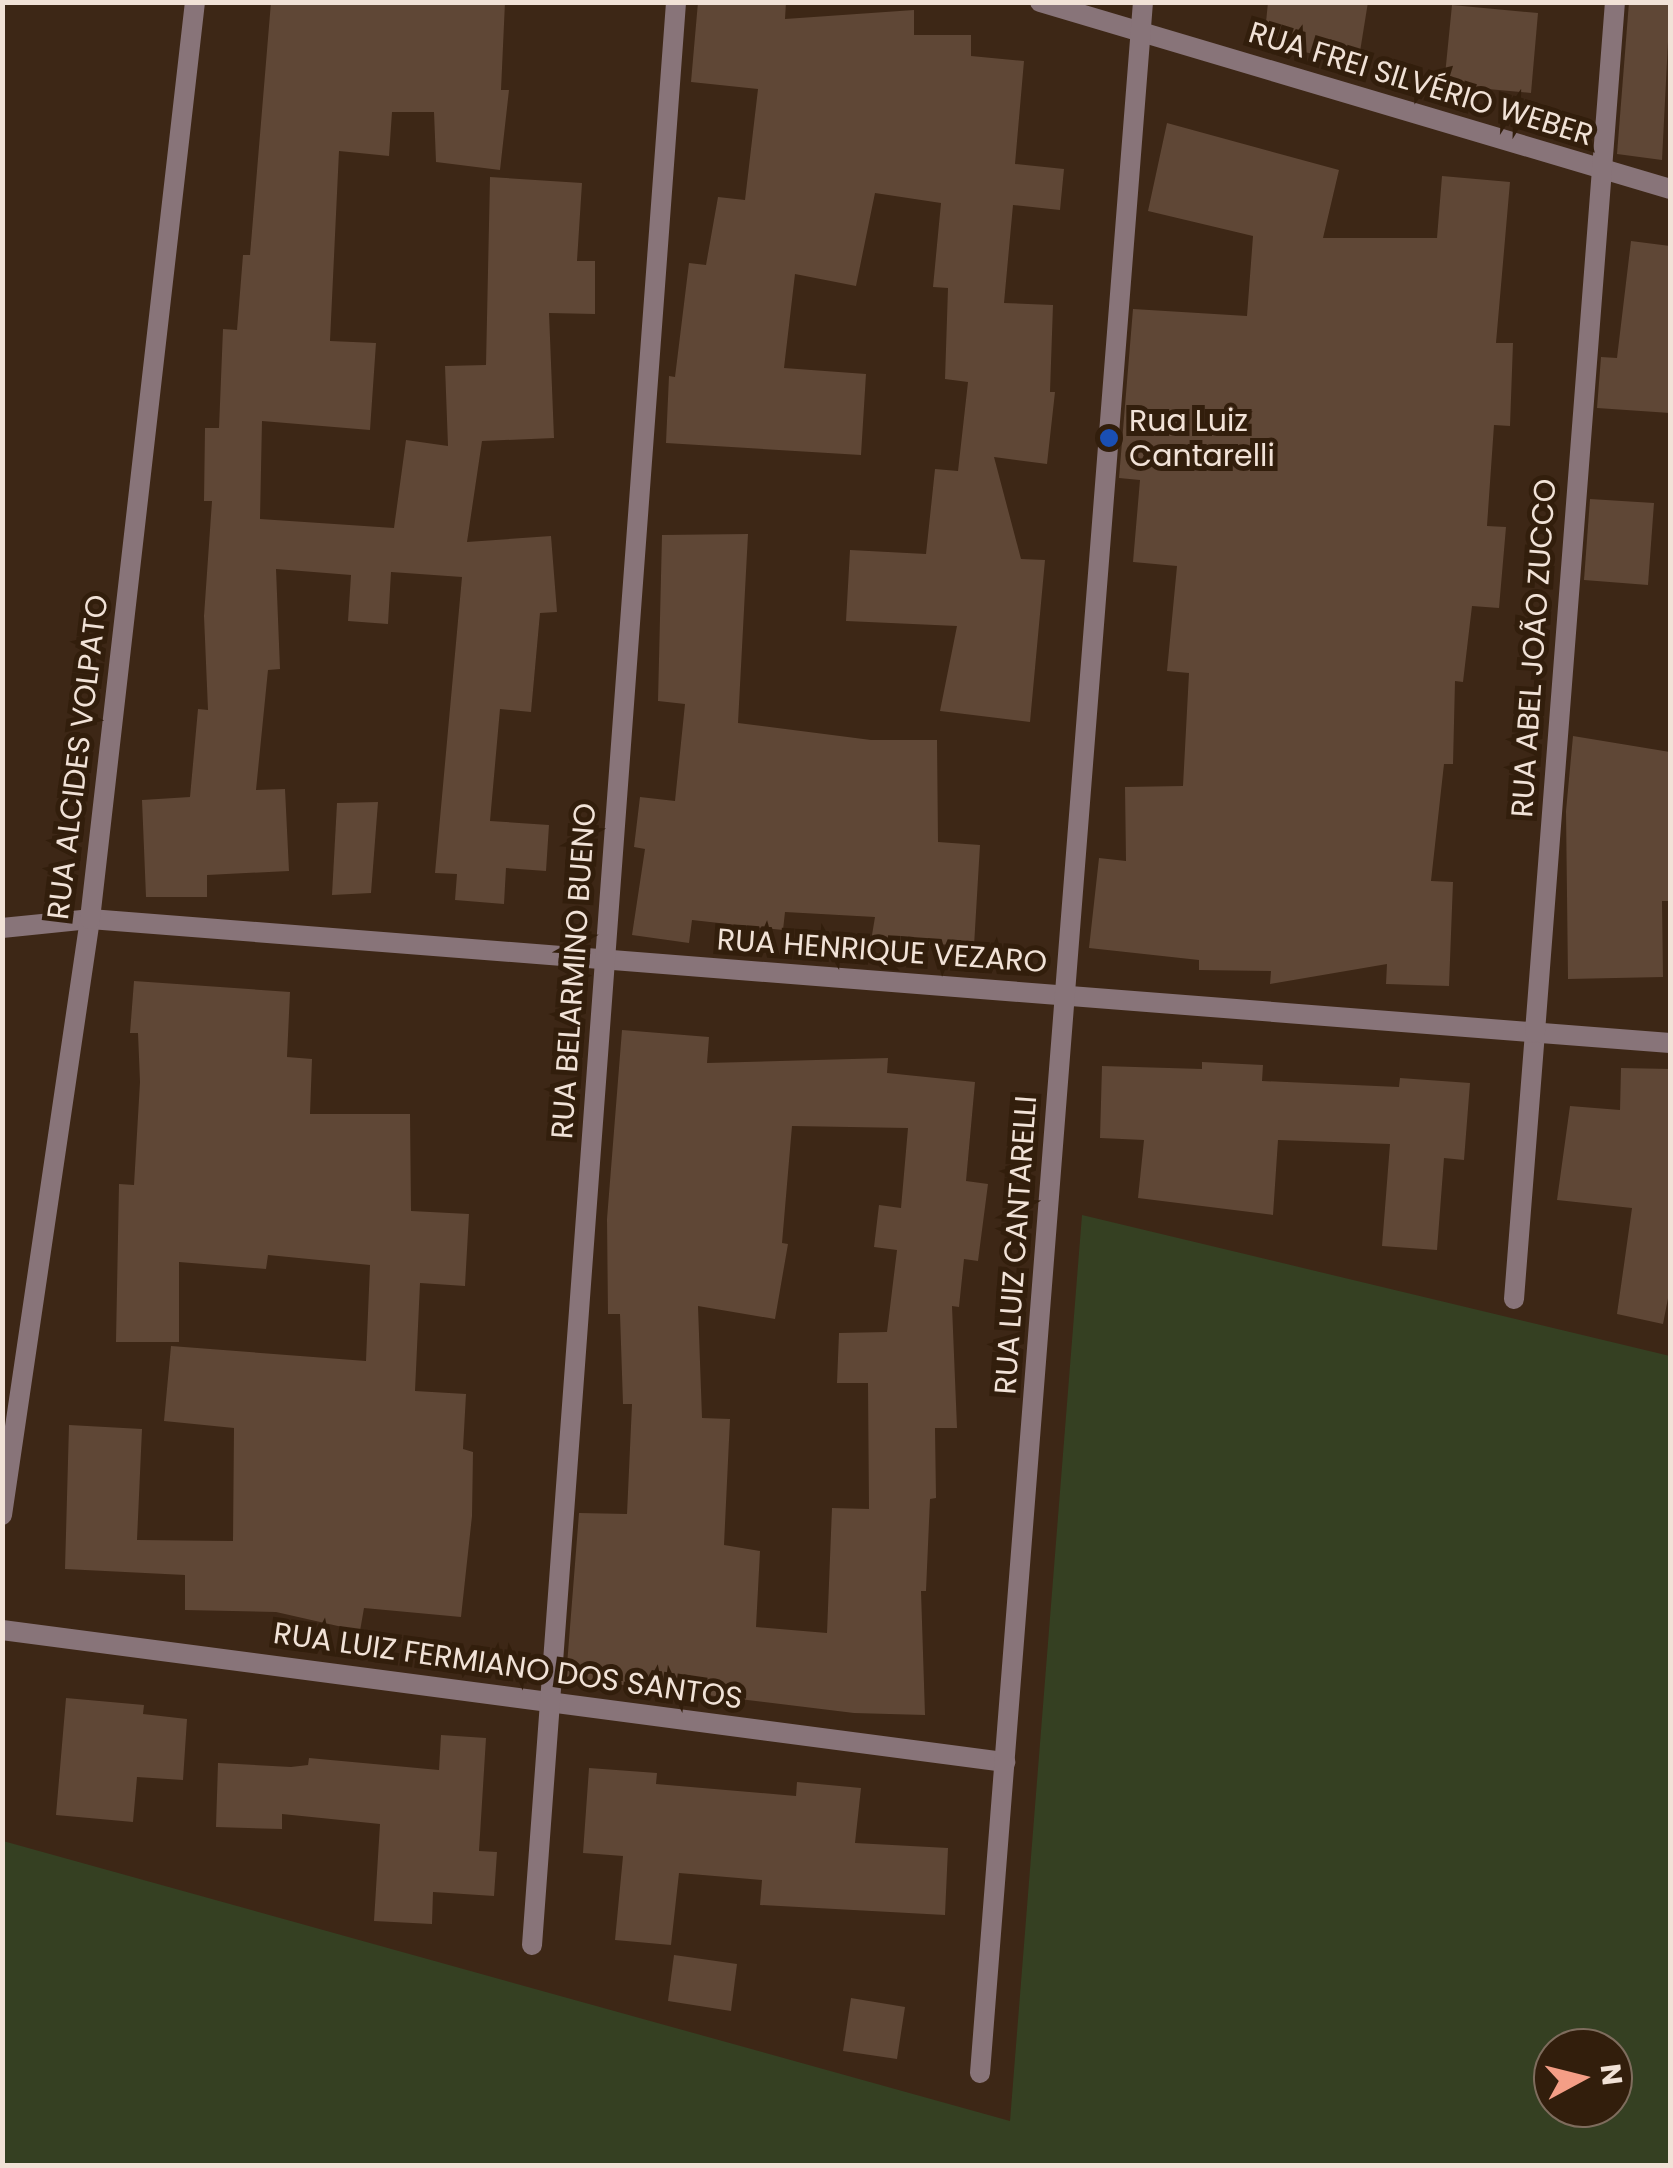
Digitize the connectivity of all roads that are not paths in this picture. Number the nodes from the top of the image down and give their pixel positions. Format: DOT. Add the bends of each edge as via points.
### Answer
graph roads {
  1 [pos="196,2"];
  2 [pos="676,2"];
  3 [pos="1040,2"];
  4 [pos="1143,2"];
  5 [pos="1615,2"];
  6 [pos="1141,32"];
  7 [pos="1602,169"];
  8 [pos="1670,189"];
  9 [pos="90,919"];
  10 [pos="2,928"];
  11 [pos="606,960"];
  12 [pos="1065,996"];
  13 [pos="1534,1032"];
  14 [pos="1670,1042"];
  15 [pos="1514,1299"];
  16 [pos="2,1515"];
  17 [pos="2,1630"];
  18 [pos="550,1703"];
  19 [pos="1005,1762"];
  20 [pos="532,1945"];
  21 [pos="980,2074"];
  1 -- 9 [label="street, RUA ALCIDES VOLPATO"];
  2 -- 11 [label="street, RUA BELARMINO BUENO"];
  3 -- 6 [label="street, RUA FREI SILVÉRIO WEBER"];
  4 -- 6 [label="street, RUA LUIZ CANTARELLI"];
  5 -- 7 [label="street, RUA ABEL JOÃO ZUCCO"];
  6 -- 7 [label="street, RUA FREI SILVÉRIO WEBER"];
  6 -- 12 [label="street, RUA LUIZ CANTARELLI"];
  7 -- 8 [label="street, RUA FREI SILVÉRIO WEBER"];
  7 -- 13 [label="street, RUA ABEL JOÃO ZUCCO"];
  9 -- 10 [label="street, RUA HENRIQUE VEZARO"];
  9 -- 11 [label="street, RUA HENRIQUE VEZARO"];
  9 -- 16 [label="street, RUA ALCIDES VOLPATO"];
  11 -- 12 [label="street, RUA HENRIQUE VEZARO"];
  11 -- 18 [label="street, RUA BELARMINO BUENO"];
  12 -- 13 [label="street, RUA HENRIQUE VEZARO"];
  12 -- 19 [label="street, RUA LUIZ CANTARELLI"];
  13 -- 14 [label="street, RUA HENRIQUE VEZARO"];
  13 -- 15 [label="street, RUA ABEL JOÃO ZUCCO"];
  17 -- 18 [label="street, RUA LUIZ FERMIANO DOS SANTOS"];
  18 -- 19 [label="street, RUA LUIZ FERMIANO DOS SANTOS"];
  18 -- 20 [label="street, RUA BELARMINO BUENO"];
  19 -- 21 [label="street, RUA LUIZ CANTARELLI"];
}
